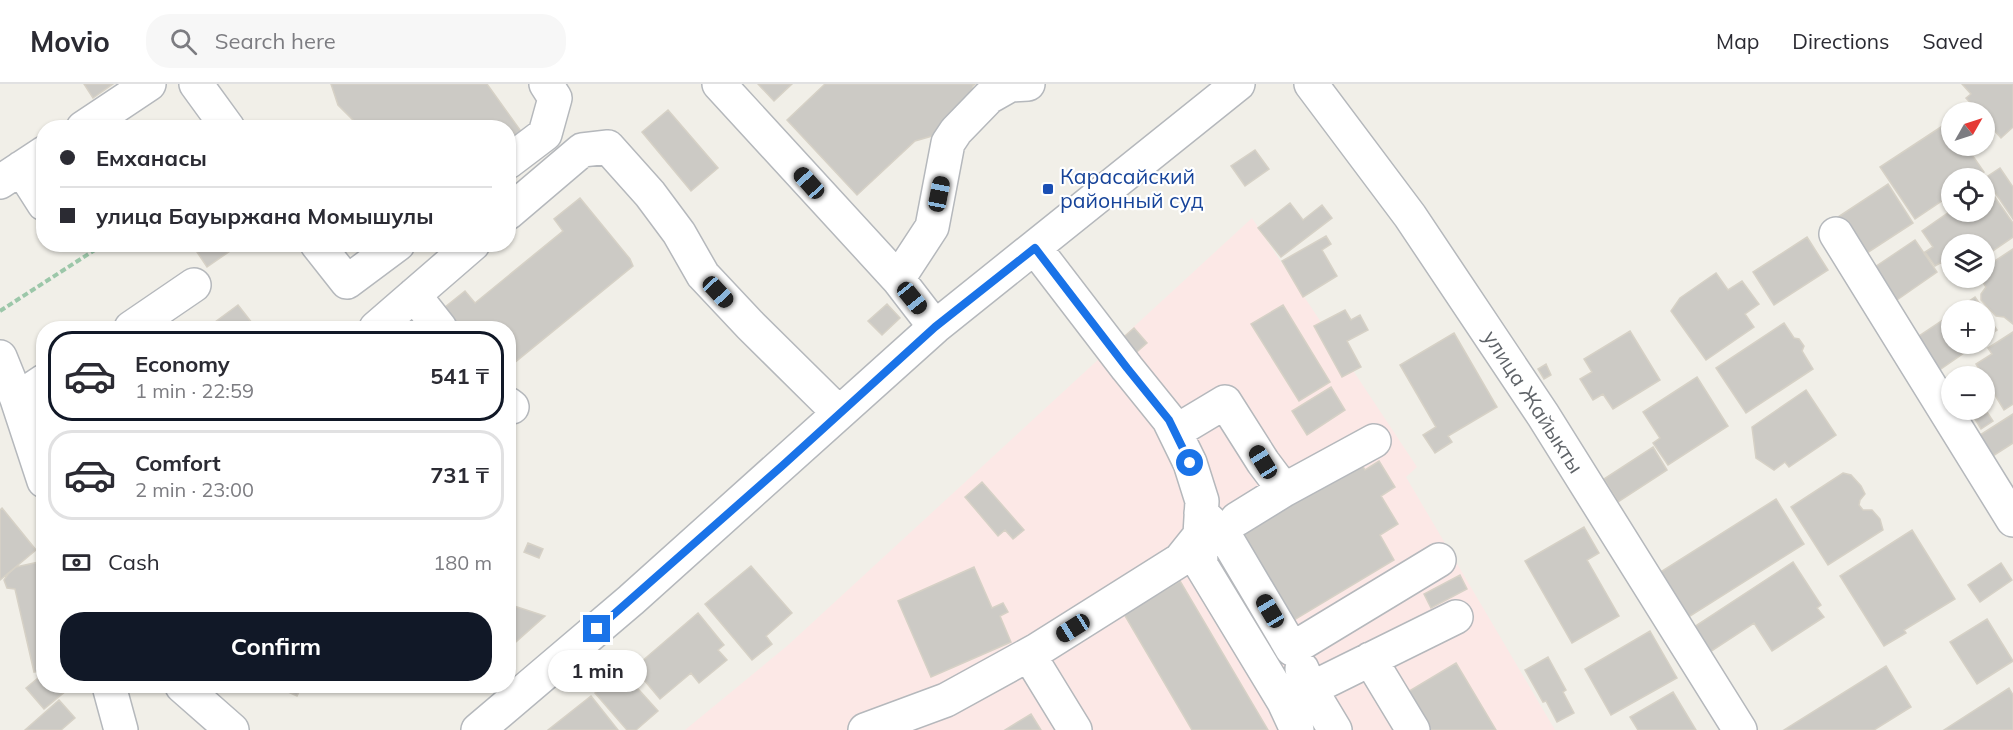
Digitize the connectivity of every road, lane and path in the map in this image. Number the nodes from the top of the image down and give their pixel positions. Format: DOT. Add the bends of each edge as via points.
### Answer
graph roads {
  1 [pos="149,84"];
  2 [pos="196,84"];
  3 [pos="546,84"];
  4 [pos="719,84"];
  5 [pos="1028,84"];
  6 [pos="1238,84"];
  7 [pos="1311,84"];
  8 [pos="95,120"];
  9 [pos="222,120"];
  10 [pos="516,156"];
  11 [pos="22,168"];
  12 [pos="36,191"];
  13 [pos="516,206"];
  14 [pos="1836,234"];
  15 [pos="1035,248"];
  16 [pos="92,252"];
  17 [pos="323,252"];
  18 [pos="387,252"];
  19 [pos="464,252"];
  20 [pos="898,279"];
  21 [pos="194,285"];
  22 [pos="414,295"];
  23 [pos="0,311"];
  24 [pos="140,321"];
  25 [pos="384,321"];
  26 [pos="434,321"];
  27 [pos="935,327"];
  28 [pos="0,357"];
  29 [pos="36,386"];
  30 [pos="17,399"];
  31 [pos="839,413"];
  32 [pos="1174,432"];
  33 [pos="1374,441"];
  34 [pos="36,457"];
  35 [pos="1284,490"];
  36 [pos="1236,519"];
  37 [pos="2013,520"];
  38 [pos="1200,524"];
  39 [pos="1439,560"];
  40 [pos="1456,617"];
  41 [pos="1292,649"];
  42 [pos="1029,655"];
  43 [pos="1371,659"];
  44 [pos="518,685"];
  45 [pos="110,693"];
  46 [pos="190,693"];
  47 [pos="511,693"];
  48 [pos="1297,707"];
  49 [pos="121,730"];
  50 [pos="232,730"];
  51 [pos="478,730"];
  52 [pos="865,730"];
  53 [pos="1075,730"];
  54 [pos="1335,730"];
  55 [pos="1413,730"];
  56 [pos="1740,730"];
  1 -- 8 [label="street"];
  2 -- 9 [label="street"];
  3 -- 10 [label="street" via="555,98 545,134"];
  4 -- 20 [label="street"];
  5 -- 20 [label="street" via="1011,85 989,97 956,131 948,144 932,227"];
  6 -- 15 [label="street"];
  7 -- 56 [label="street, улица Жайыкты" via="1410,216 1536,405"];
  11 -- 12 [label="street"];
  13 -- 31 [label="street" via="582,150 608,147 679,232 703,275"];
  14 -- 37 [label="street"];
  15 -- 27 [label="street"];
  15 -- 32 [label="street" via="1169,420"];
  16 -- 23 [label="path"];
  17 -- 18 [label="street" via="346,282"];
  19 -- 22 [label="street"];
  20 -- 27 [label="street"];
  21 -- 24 [label="street"];
  22 -- 25 [label="street"];
  22 -- 26 [label="street"];
  27 -- 31 [label="street"];
  28 -- 30 [label="street"];
  29 -- 30 [label="street"];
  30 -- 34 [label="street"];
  31 -- 44 [label="street" via="640,592"];
  32 -- 35 [label="street" via="1225,402"];
  32 -- 38 [label="street" via="1190,463 1202,501"];
  33 -- 35 [label="street"];
  35 -- 36 [label="street"];
  38 -- 41 [label="street" via="1225,536"];
  38 -- 42 [label="street" via="1180,560"];
  38 -- 48 [label="street" via="1201,565"];
  39 -- 41 [label="street"];
  40 -- 43 [label="street"];
  41 -- 48 [label="street"];
  42 -- 52 [label="street" via="946,700"];
  42 -- 53 [label="street"];
  43 -- 48 [label="street"];
  43 -- 55 [label="street"];
  45 -- 49 [label="street"];
  46 -- 50 [label="street"];
  47 -- 51 [label="street"];
  48 -- 54 [label="street"];
}
